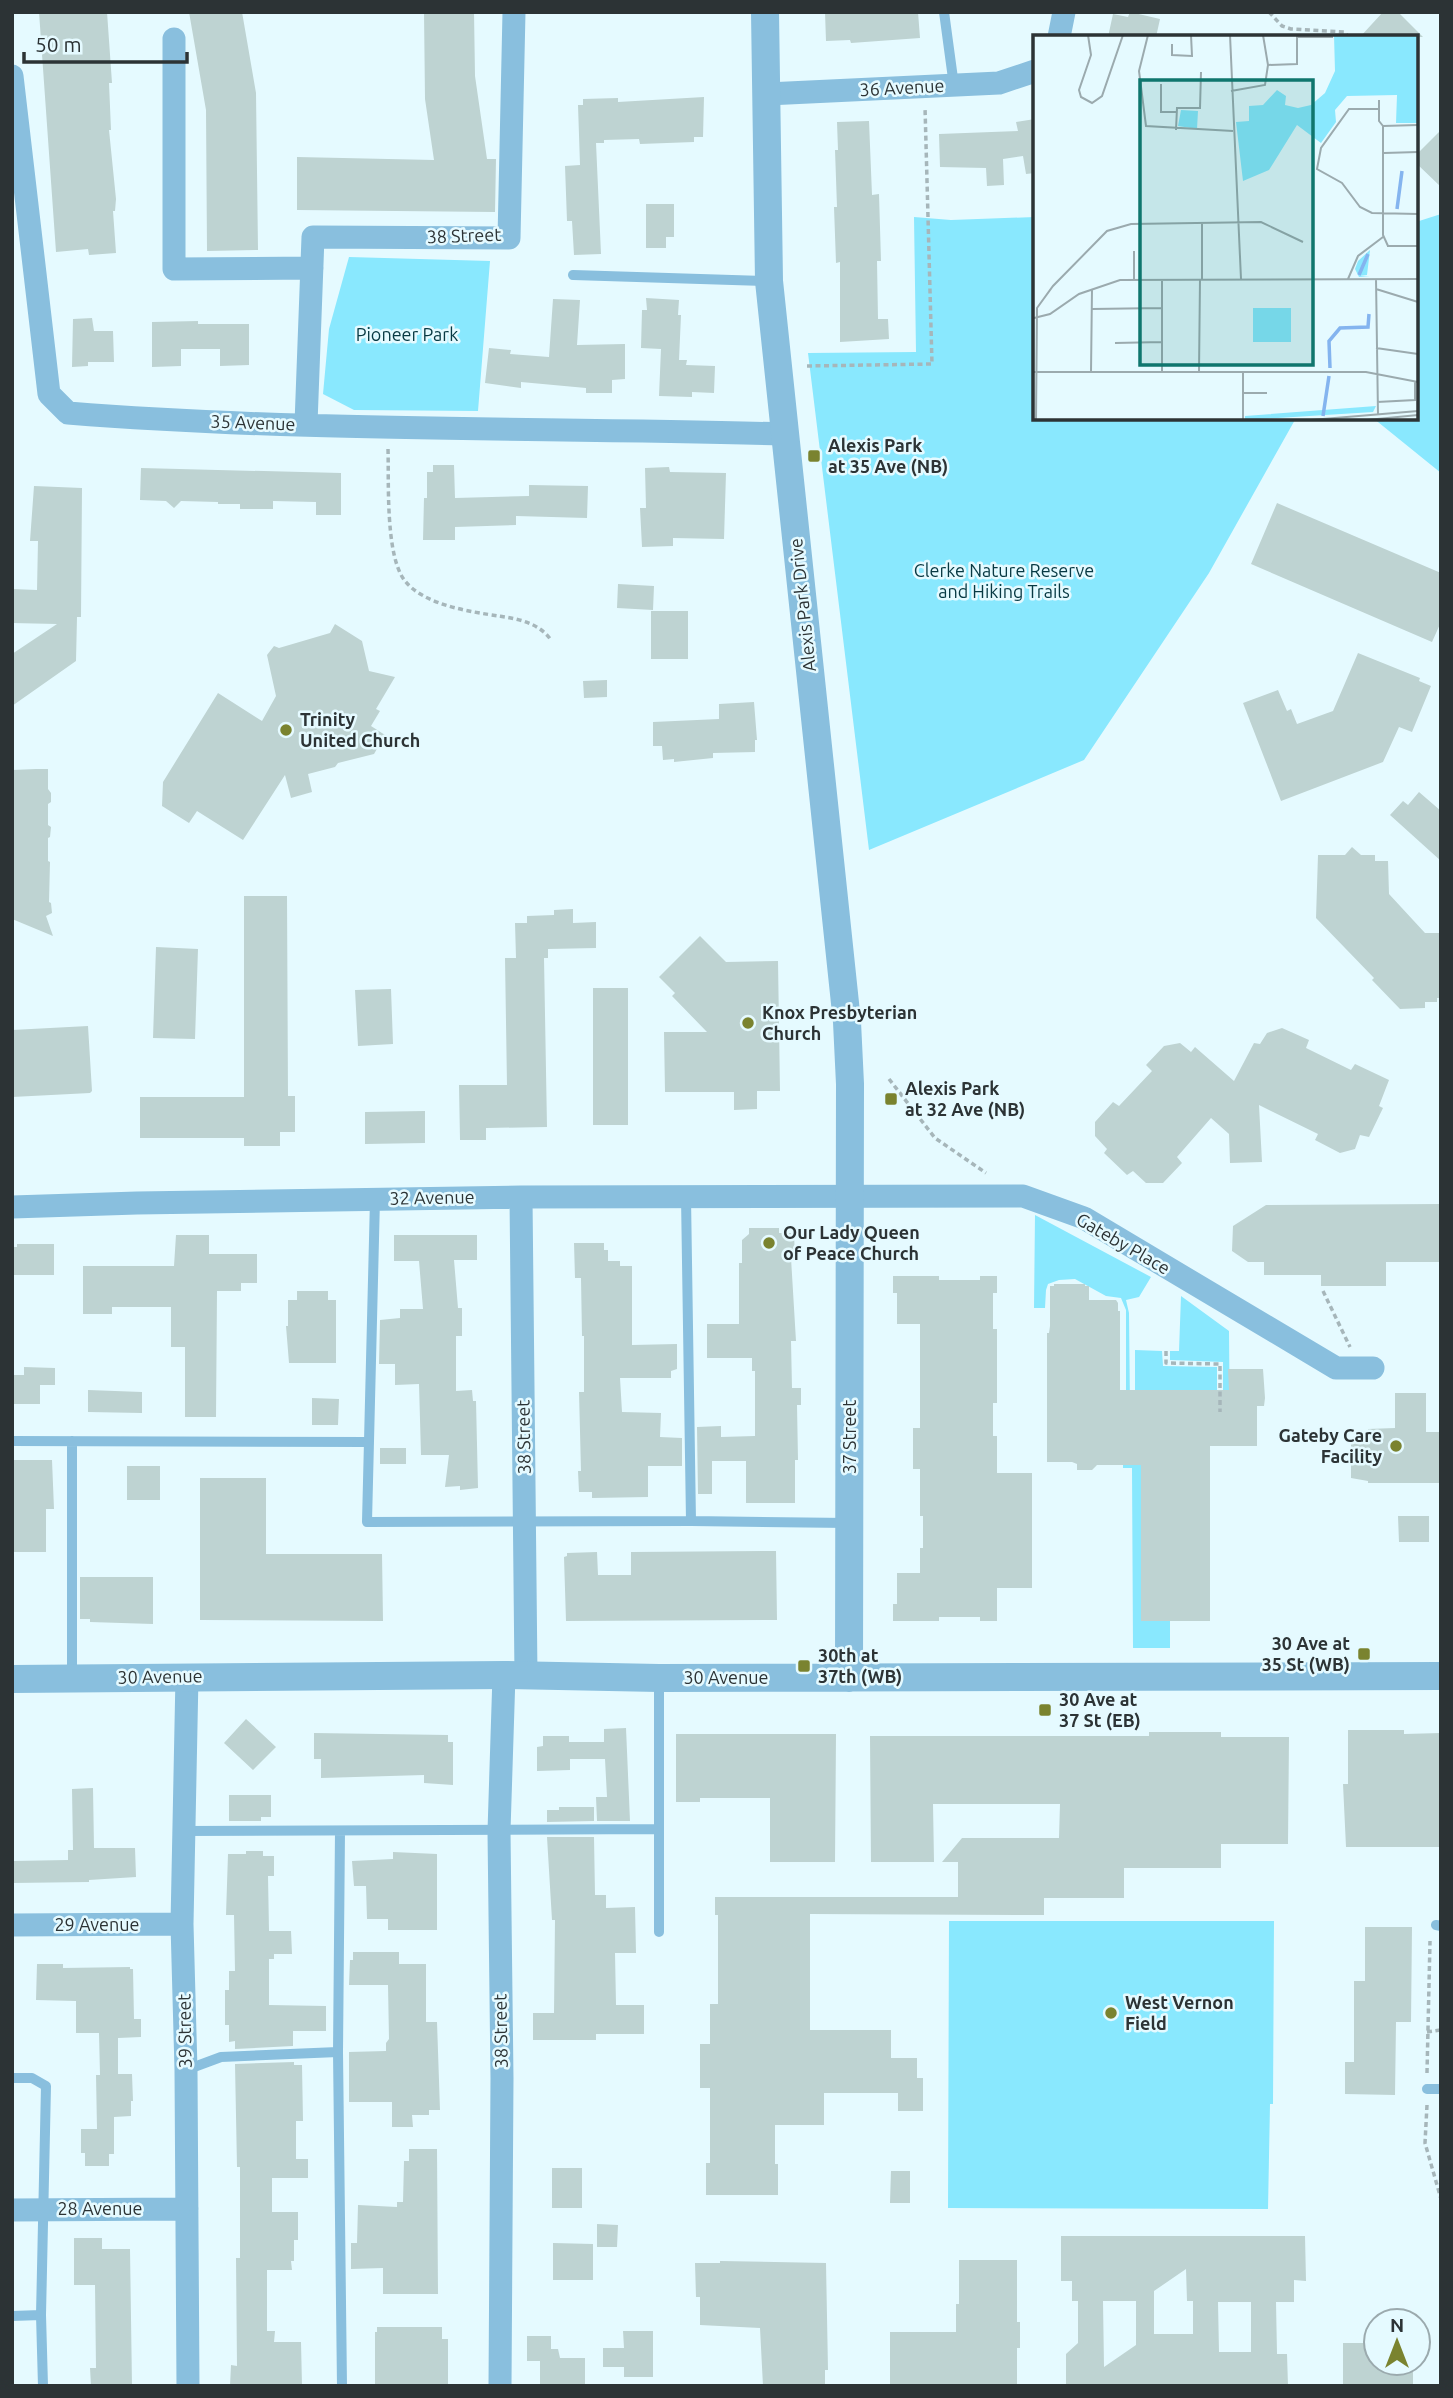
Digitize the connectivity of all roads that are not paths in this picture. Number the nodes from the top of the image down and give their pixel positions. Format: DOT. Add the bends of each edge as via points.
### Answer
graph roads {
  1 [pos="514,12"];
  2 [pos="765,12"];
  3 [pos="944,12"];
  4 [pos="1064,12"];
  5 [pos="1059,35"];
  6 [pos="174,39"];
  7 [pos="1033,72"];
  8 [pos="12,76"];
  9 [pos="954,86"];
  10 [pos="767,94"];
  11 [pos="312,268"];
  12 [pos="573,275"];
  13 [pos="769,281"];
  14 [pos="306,424"];
  15 [pos="785,434"];
  16 [pos="852,1196"];
  17 [pos="521,1197"];
  18 [pos="686,1197"];
  19 [pos="375,1199"];
  20 [pos="12,1207"];
  21 [pos="1373,1368"];
  22 [pos="12,1441"];
  23 [pos="72,1441"];
  24 [pos="368,1441"];
  25 [pos="691,1521"];
  26 [pos="525,1522"];
  27 [pos="850,1523"];
  28 [pos="187,1676"];
  29 [pos="515,1676"];
  30 [pos="1441,1676"];
  31 [pos="659,1678"];
  32 [pos="849,1678"];
  33 [pos="12,1679"];
  34 [pos="72,1679"];
  35 [pos="659,1829"];
  36 [pos="182,1831"];
  37 [pos="340,1831"];
  38 [pos="499,1831"];
  39 [pos="182,1924"];
  40 [pos="12,1926"];
  41 [pos="659,1932"];
  42 [pos="338,2052"];
  43 [pos="186,2070"];
  44 [pos="12,2078"];
  45 [pos="1441,2089"];
  46 [pos="1427,2090"];
  47 [pos="45,2209"];
  48 [pos="187,2209"];
  49 [pos="12,2210"];
  50 [pos="41,2315"];
  51 [pos="12,2316"];
  52 [pos="43,2386"];
  53 [pos="188,2386"];
  54 [pos="342,2386"];
  55 [pos="500,2386"];
  1 -- 11 [label="street, 38 Street" via="509,238 313,237"];
  2 -- 10 [label="street, Alexis Park Drive"];
  3 -- 9 [label="lane"];
  4 -- 5 [label="street"];
  6 -- 11 [label="street" via="174,269"];
  7 -- 9 [label="street, 36 Avenue" via="999,83"];
  8 -- 14 [label="street, 35 Avenue" via="49,394 68,413"];
  9 -- 10 [label="street, 36 Avenue"];
  10 -- 13 [label="street, Alexis Park Drive"];
  11 -- 14 [label="street, 38 Street"];
  12 -- 13 [label="lane"];
  13 -- 15 [label="street, Alexis Park Drive"];
  14 -- 15 [label="street, 35 Avenue"];
  15 -- 16 [label="street, Alexis Park Drive" via="847,1022"];
  16 -- 18 [label="street, 32 Avenue"];
  16 -- 21 [label="street, Gateby Place" via="1023,1196 1084,1219 1336,1368"];
  16 -- 27 [label="street, 37 Street"];
  17 -- 18 [label="street, 32 Avenue"];
  17 -- 19 [label="street, 32 Avenue"];
  17 -- 26 [label="street, 38 Street"];
  18 -- 25 [label="lane"];
  19 -- 20 [label="street, 32 Avenue"];
  19 -- 24 [label="lane"];
  22 -- 23 [label="lane"];
  23 -- 24 [label="lane"];
  23 -- 34 [label="lane"];
  24 -- 26 [label="lane" via="367,1522"];
  25 -- 26 [label="lane"];
  25 -- 27 [label="lane"];
  26 -- 29 [label="street, 38 Street"];
  27 -- 32 [label="street, 37 Street"];
  28 -- 29 [label="street, 30 Avenue"];
  28 -- 34 [label="street, 30 Avenue"];
  28 -- 36 [label="street, 39 Street"];
  29 -- 31 [label="street, 30 Avenue"];
  29 -- 38 [label="street, 38 Street"];
  30 -- 32 [label="street, 30 Avenue"];
  31 -- 32 [label="street, 30 Avenue"];
  31 -- 35 [label="lane"];
  33 -- 34 [label="street, 30 Avenue"];
  35 -- 38 [label="lane"];
  35 -- 41 [label="lane"];
  36 -- 37 [label="lane"];
  36 -- 39 [label="street, 39 Street"];
  37 -- 38 [label="lane"];
  37 -- 42 [label="lane"];
  38 -- 55 [label="street, 38 Street"];
  39 -- 40 [label="street, 29 Avenue"];
  39 -- 43 [label="street, 39 Street"];
  42 -- 43 [label="lane" via="221,2057"];
  42 -- 54 [label="lane"];
  43 -- 48 [label="street, 39 Street"];
  44 -- 47 [label="lane" via="32,2078 46,2086"];
  45 -- 46 [label="lane"];
  47 -- 48 [label="street, 28 Avenue"];
  47 -- 49 [label="street, 28 Avenue"];
  47 -- 50 [label="lane"];
  48 -- 53 [label="street, 39 Street"];
  50 -- 51 [label="lane"];
  50 -- 52 [label="lane"];
}
